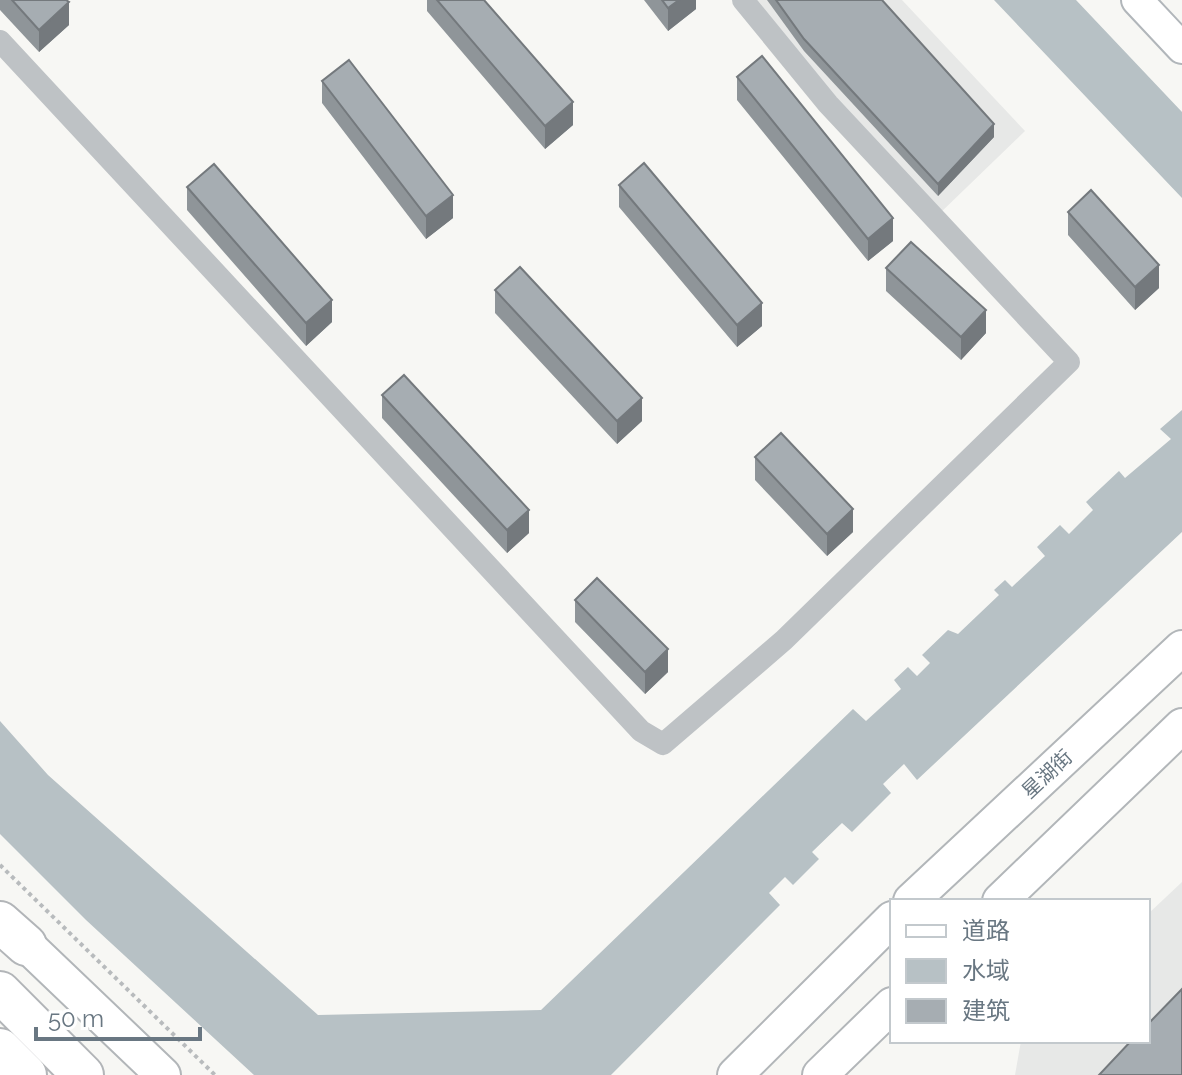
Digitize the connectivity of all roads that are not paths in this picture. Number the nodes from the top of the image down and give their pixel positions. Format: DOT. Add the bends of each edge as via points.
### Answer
graph roads {
  1 [pos="743,0"];
  2 [pos="1137,0"];
  3 [pos="0,41"];
  4 [pos="1182,48"];
  5 [pos="1182,648"];
  6 [pos="1182,726"];
  7 [pos="913,899"];
  8 [pos="1002,899"];
  9 [pos="890,921"];
  10 [pos="9,928"];
  11 [pos="0,992"];
  12 [pos="890,1007"];
  13 [pos="0,1049"];
  14 [pos="26,1075"];
  15 [pos="83,1075"];
  16 [pos="163,1075"];
  17 [pos="735,1075"];
  18 [pos="820,1075"];
  1 -- 3 [label="street" via="828,104 1069,362 784,640 663,744 641,731"];
  2 -- 4 [label="street"];
  5 -- 7 [label="main road, 星湖街"];
  6 -- 8 [label="main road"];
  9 -- 17 [label="main road"];
  10 -- 16 [label="main road"];
  11 -- 15 [label="highway"];
  12 -- 18 [label="main road"];
  13 -- 14 [label="highway"];
}
